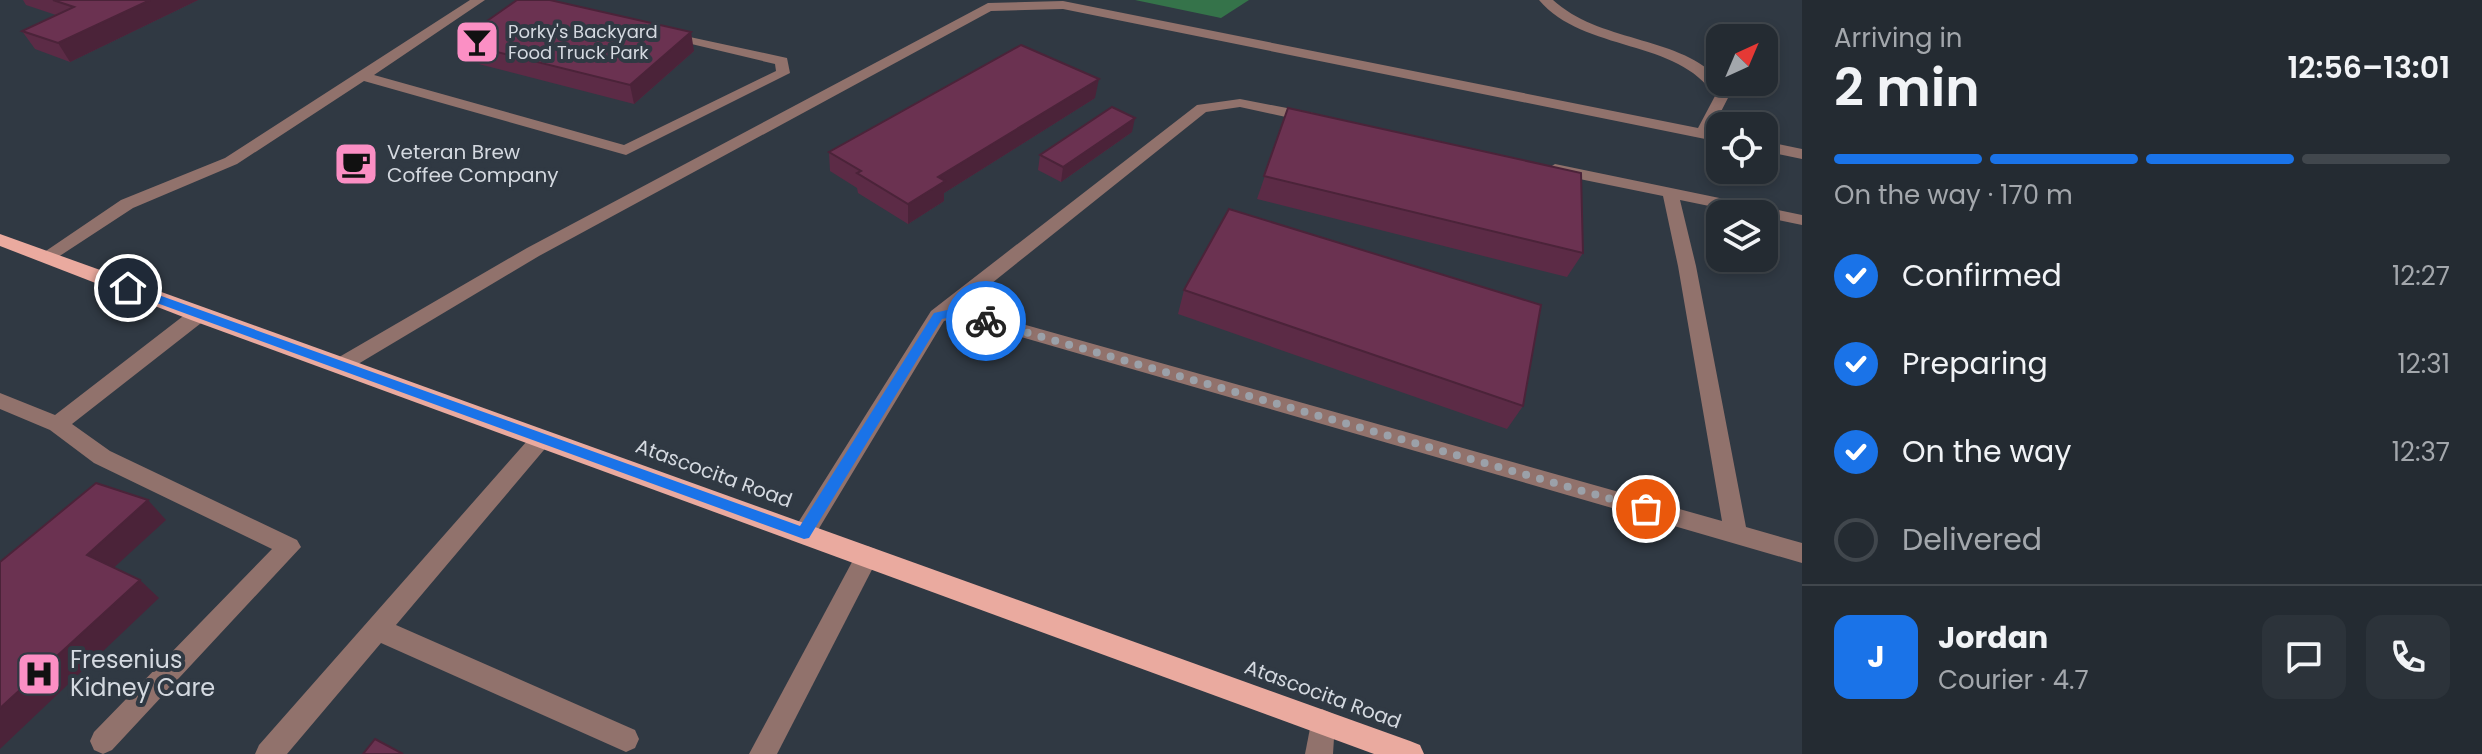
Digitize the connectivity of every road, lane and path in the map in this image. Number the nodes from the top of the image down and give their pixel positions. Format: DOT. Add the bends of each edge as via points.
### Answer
graph roads {
  1 [pos="479,0"];
  2 [pos="1545,0"];
  3 [pos="659,32"];
  4 [pos="362,76"];
  5 [pos="1332,122"];
  6 [pos="1702,134"];
  7 [pos="1706,135"];
  8 [pos="1778,149"];
  9 [pos="1802,154"];
  10 [pos="1532,164"];
  11 [pos="1670,192"];
  12 [pos="1802,220"];
  13 [pos="0,240"];
  14 [pos="46,257"];
  15 [pos="198,315"];
  16 [pos="938,316"];
  17 [pos="341,365"];
  18 [pos="0,401"];
  19 [pos="57,424"];
  20 [pos="542,438"];
  21 [pos="804,533"];
  22 [pos="1736,534"];
  23 [pos="1802,553"];
  24 [pos="867,556"];
  25 [pos="377,629"];
  26 [pos="1322,722"];
  27 [pos="626,739"];
  28 [pos="103,741"];
  29 [pos="269,754"];
  30 [pos="763,754"];
  31 [pos="1319,754"];
  32 [pos="1410,754"];
  1 -- 4 [label="street"];
  2 -- 6 [label="street" via="1567,20 1695,67 1718,83 1722,96"];
  3 -- 4 [label="street" via="782,61 783,73 626,150"];
  4 -- 14 [label="street" via="231,161 127,204"];
  5 -- 16 [label="street" via="1240,103 1202,108"];
  6 -- 7 [label="street"];
  6 -- 17 [label="street" via="1063,5 988,7 533,252"];
  8 -- 9 [label="street"];
  10 -- 11 [label="street"];
  11 -- 12 [label="street"];
  11 -- 22 [label="street"];
  13 -- 14 [label="main road, Atascocita Road"];
  14 -- 15 [label="main road, Atascocita Road"];
  15 -- 17 [label="main road, Atascocita Road"];
  15 -- 19 [label="street"];
  16 -- 21 [label="street"];
  16 -- 22 [label="street" via="956,312"];
  17 -- 20 [label="main road, Atascocita Road"];
  18 -- 19 [label="street"];
  19 -- 28 [label="street" via="102,457 289,547"];
  20 -- 21 [label="main road, Atascocita Road"];
  20 -- 25 [label="street"];
  21 -- 24 [label="main road, Atascocita Road"];
  22 -- 23 [label="street"];
  24 -- 26 [label="main road, Atascocita Road"];
  24 -- 30 [label="street"];
  25 -- 27 [label="street"];
  25 -- 29 [label="street"];
  26 -- 31 [label="street"];
  26 -- 32 [label="main road, Atascocita Road"];
}
